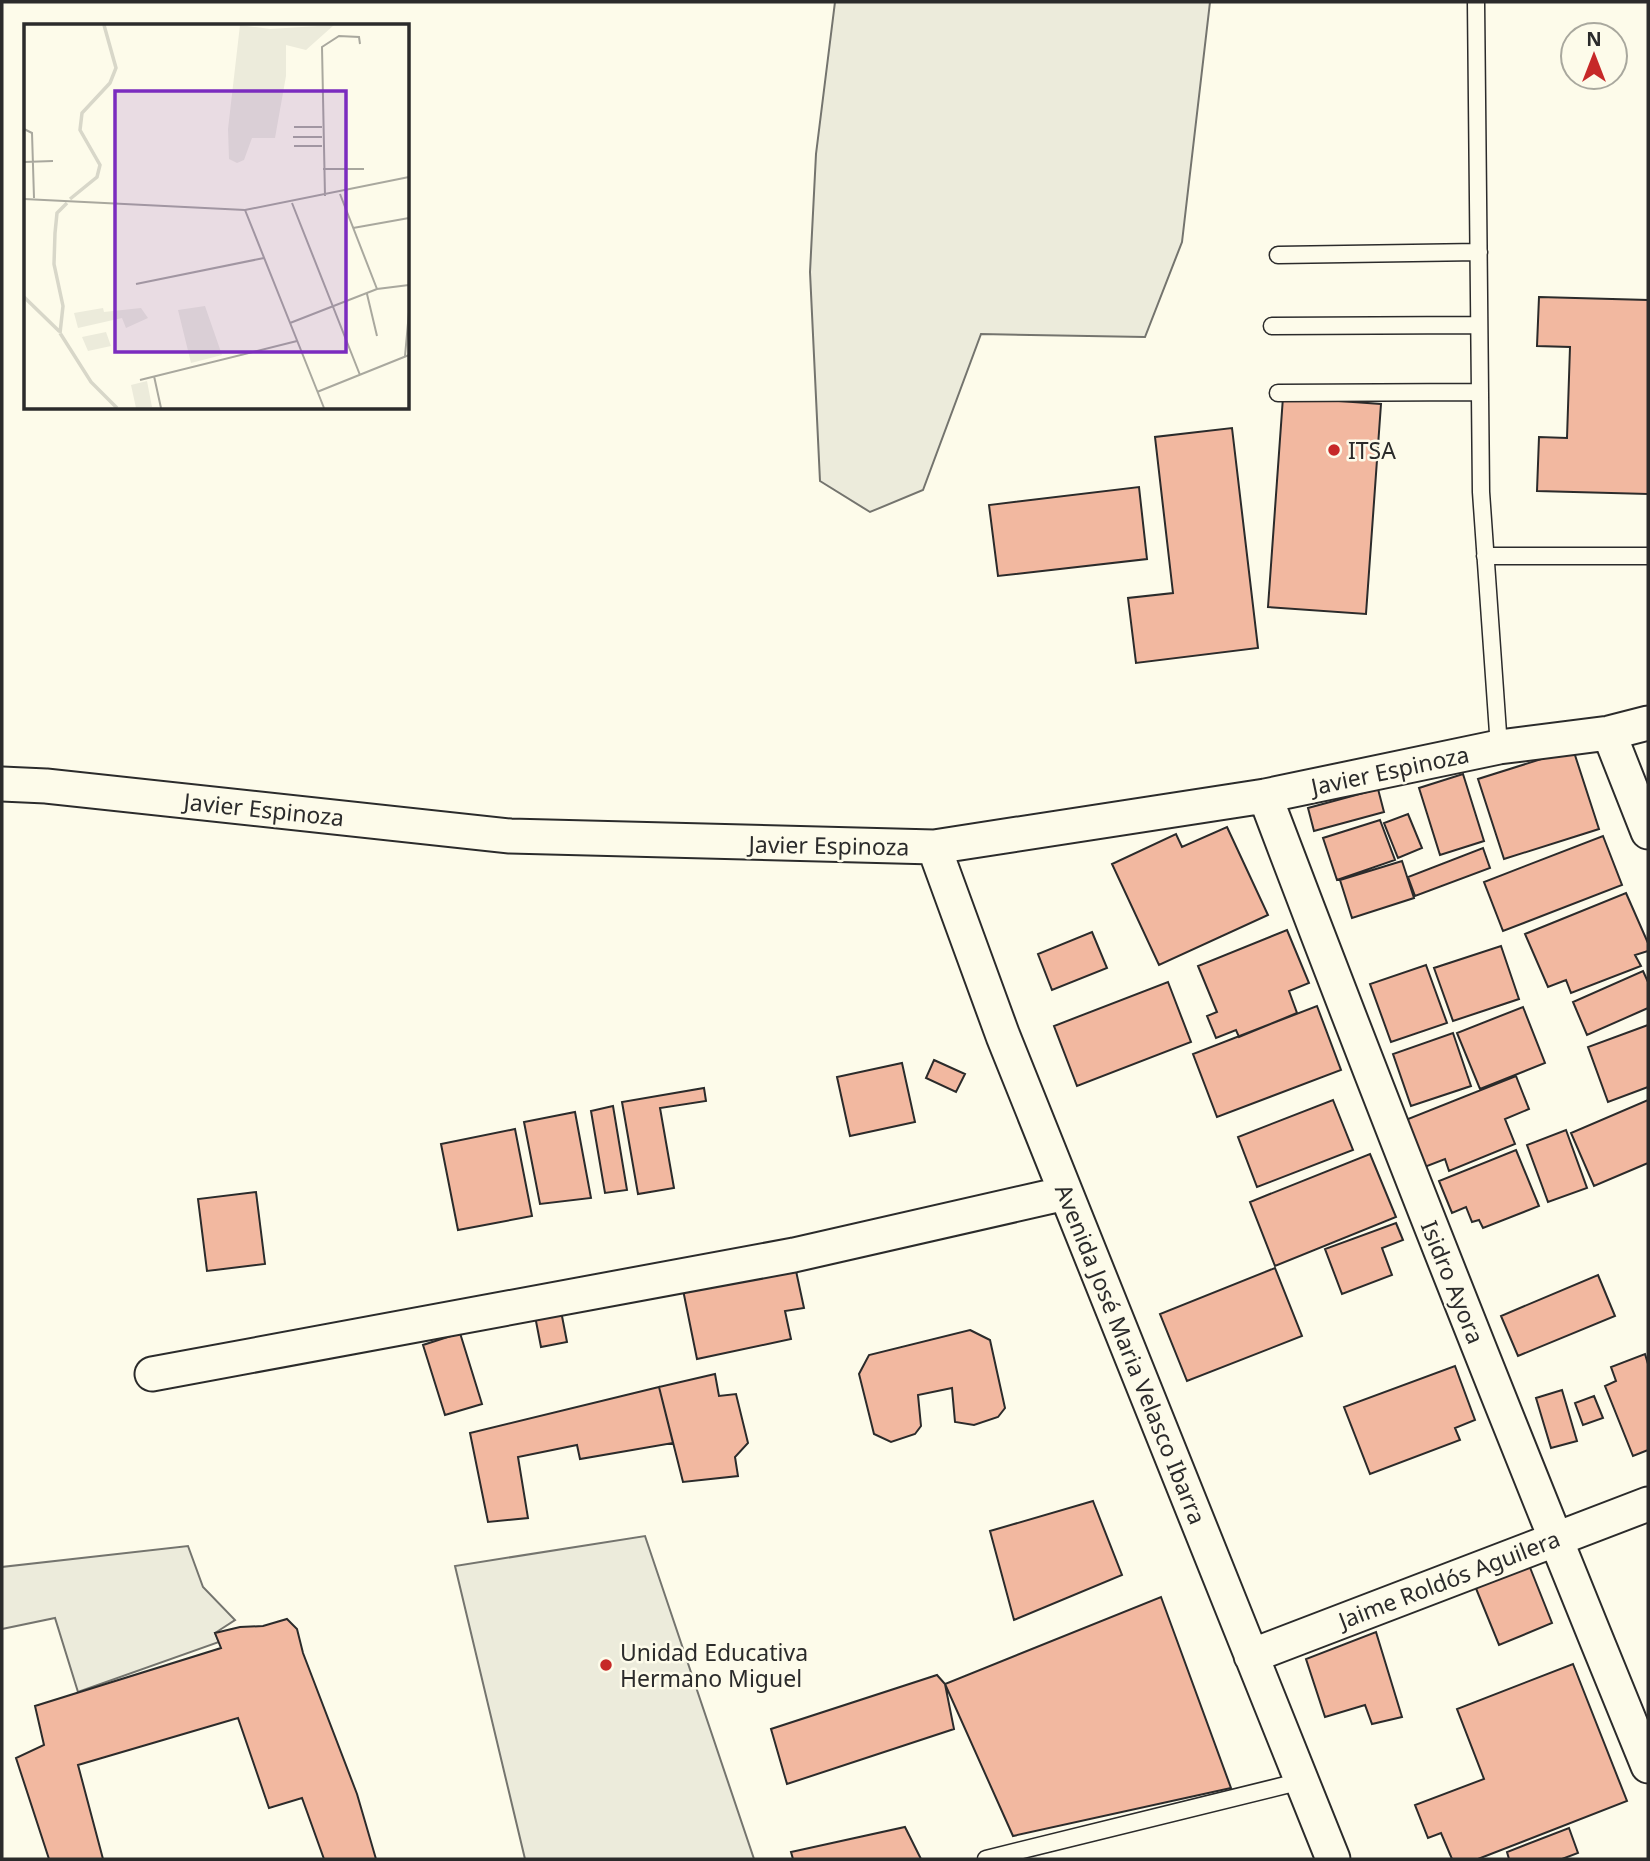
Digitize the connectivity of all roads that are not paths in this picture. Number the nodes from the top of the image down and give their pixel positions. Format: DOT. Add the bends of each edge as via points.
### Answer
graph roads {
  1 [pos="1476,2"];
  2 [pos="1479,252"];
  3 [pos="1278,255"];
  4 [pos="1479,325"];
  5 [pos="1272,326"];
  6 [pos="1480,391"];
  7 [pos="1278,393"];
  8 [pos="1485,556"];
  9 [pos="1648,556"];
  10 [pos="1648,723"];
  11 [pos="1609,733"];
  12 [pos="1499,747"];
  13 [pos="2,785"];
  14 [pos="1265,796"];
  15 [pos="1648,832"];
  16 [pos="933,847"];
  17 [pos="1066,1193"];
  18 [pos="152,1374"];
  19 [pos="1648,1504"];
  20 [pos="1555,1538"];
  21 [pos="1251,1656"];
  22 [pos="1648,1766"];
  23 [pos="1302,1781"];
  24 [pos="986,1859"];
  25 [pos="1333,1859"];
  1 -- 2 [label="lane"];
  2 -- 3 [label="lane"];
  2 -- 4 [label="lane"];
  4 -- 5 [label="lane"];
  4 -- 6 [label="lane"];
  6 -- 7 [label="lane"];
  6 -- 8 [label="lane"];
  8 -- 9 [label="lane"];
  8 -- 12 [label="lane"];
  10 -- 11 [label="street, Javier Espinoza"];
  11 -- 12 [label="street, Javier Espinoza"];
  11 -- 15 [label="street"];
  12 -- 14 [label="street, Javier Espinoza"];
  13 -- 16 [label="street, Javier Espinoza" via="510,836"];
  14 -- 16 [label="street, Javier Espinoza"];
  14 -- 20 [label="street, Isidro Ayora"];
  16 -- 17 [label="street, Avenida José Maria Velasco Ibarra"];
  17 -- 18 [label="street" via="794,1255"];
  17 -- 21 [label="street, Avenida José Maria Velasco Ibarra"];
  19 -- 20 [label="street, Jaime Roldós Aguilera"];
  20 -- 21 [label="street, Jaime Roldós Aguilera"];
  20 -- 22 [label="street, Isidro Ayora"];
  21 -- 23 [label="street, Avenida José Maria Velasco Ibarra"];
  23 -- 24 [label="lane"];
  23 -- 25 [label="street, Avenida José Maria Velasco Ibarra"];
}
